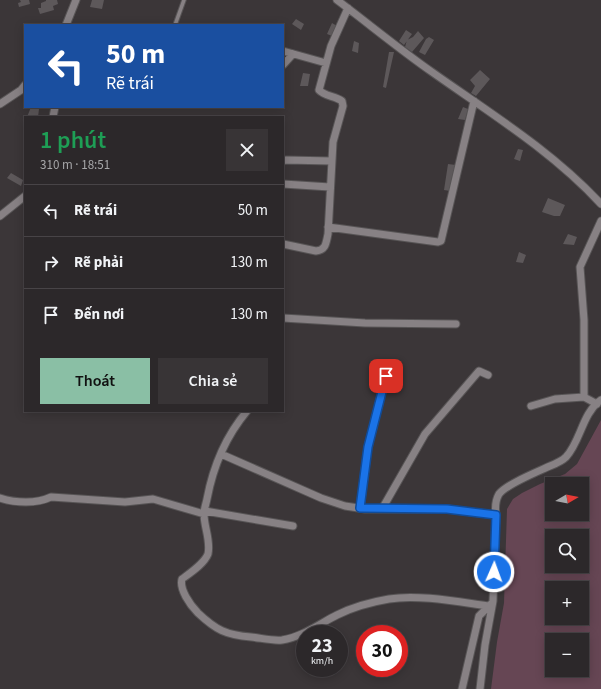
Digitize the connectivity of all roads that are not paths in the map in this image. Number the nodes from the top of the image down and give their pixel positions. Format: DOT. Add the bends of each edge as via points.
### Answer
graph roads {
  1 [pos="68,0"];
  2 [pos="76,0"];
  3 [pos="184,0"];
  4 [pos="337,0"];
  5 [pos="348,8"];
  6 [pos="73,9"];
  7 [pos="66,24"];
  8 [pos="175,24"];
  9 [pos="284,51"];
  10 [pos="293,54"];
  11 [pos="326,63"];
  12 [pos="284,64"];
  13 [pos="24,89"];
  14 [pos="474,101"];
  15 [pos="0,104"];
  16 [pos="284,161"];
  17 [pos="332,161"];
  18 [pos="284,184"];
  19 [pos="330,187"];
  20 [pos="24,197"];
  21 [pos="601,204"];
  22 [pos="0,216"];
  23 [pos="601,221"];
  24 [pos="328,227"];
  25 [pos="284,244"];
  26 [pos="284,318"];
  27 [pos="456,324"];
  28 [pos="488,375"];
  29 [pos="386,376"];
  30 [pos="584,397"];
  31 [pos="599,402"];
  32 [pos="531,406"];
  33 [pos="246,412"];
  34 [pos="221,454"];
  35 [pos="0,498"];
  36 [pos="360,508"];
  37 [pos="382,508"];
  38 [pos="205,512"];
  39 [pos="496,515"];
  40 [pos="294,526"];
  41 [pos="491,604"];
  42 [pos="462,689"];
  43 [pos="480,689"];
  1 -- 6 [label="street"];
  2 -- 6 [label="street"];
  3 -- 8 [label="lane"];
  4 -- 5 [label="street"];
  5 -- 11 [label="street"];
  5 -- 14 [label="street" via="412,58"];
  6 -- 7 [label="street"];
  9 -- 10 [label="street"];
  10 -- 11 [label="street"];
  10 -- 12 [label="street"];
  11 -- 17 [label="street" via="319,90 338,98 343,106 333,142"];
  13 -- 15 [label="street"];
  14 -- 21 [label="street" via="531,141 563,167"];
  14 -- 24 [label="street" via="441,241"];
  16 -- 17 [label="street"];
  17 -- 19 [label="street"];
  18 -- 19 [label="street"];
  19 -- 24 [label="street"];
  20 -- 22 [label="street"];
  23 -- 30 [label="street" via="580,267 584,320"];
  24 -- 25 [label="street" via="325,247 321,250"];
  26 -- 27 [label="street" via="365,323"];
  28 -- 37 [label="street" via="479,371 425,434"];
  29 -- 36 [label="street" via="368,447"];
  30 -- 31 [label="street"];
  30 -- 32 [label="street" via="555,399"];
  31 -- 39 [label="street" via="592,407 566,457 505,488 495,504"];
  33 -- 34 [label="street" via="237,423"];
  34 -- 36 [label="street" via="321,498"];
  34 -- 38 [label="street" via="211,480"];
  35 -- 38 [label="street" via="23,502 40,502 51,497 125,502 153,499"];
  36 -- 37 [label="street"];
  37 -- 39 [label="street" via="447,509"];
  38 -- 40 [label="street"];
  38 -- 41 [label="street" via="208,553 180,584 197,612 224,633 281,640 309,631 357,606 390,599 422,598"];
  39 -- 41 [label="street"];
  41 -- 42 [label="street" via="479,616"];
  41 -- 43 [label="street"];
}
